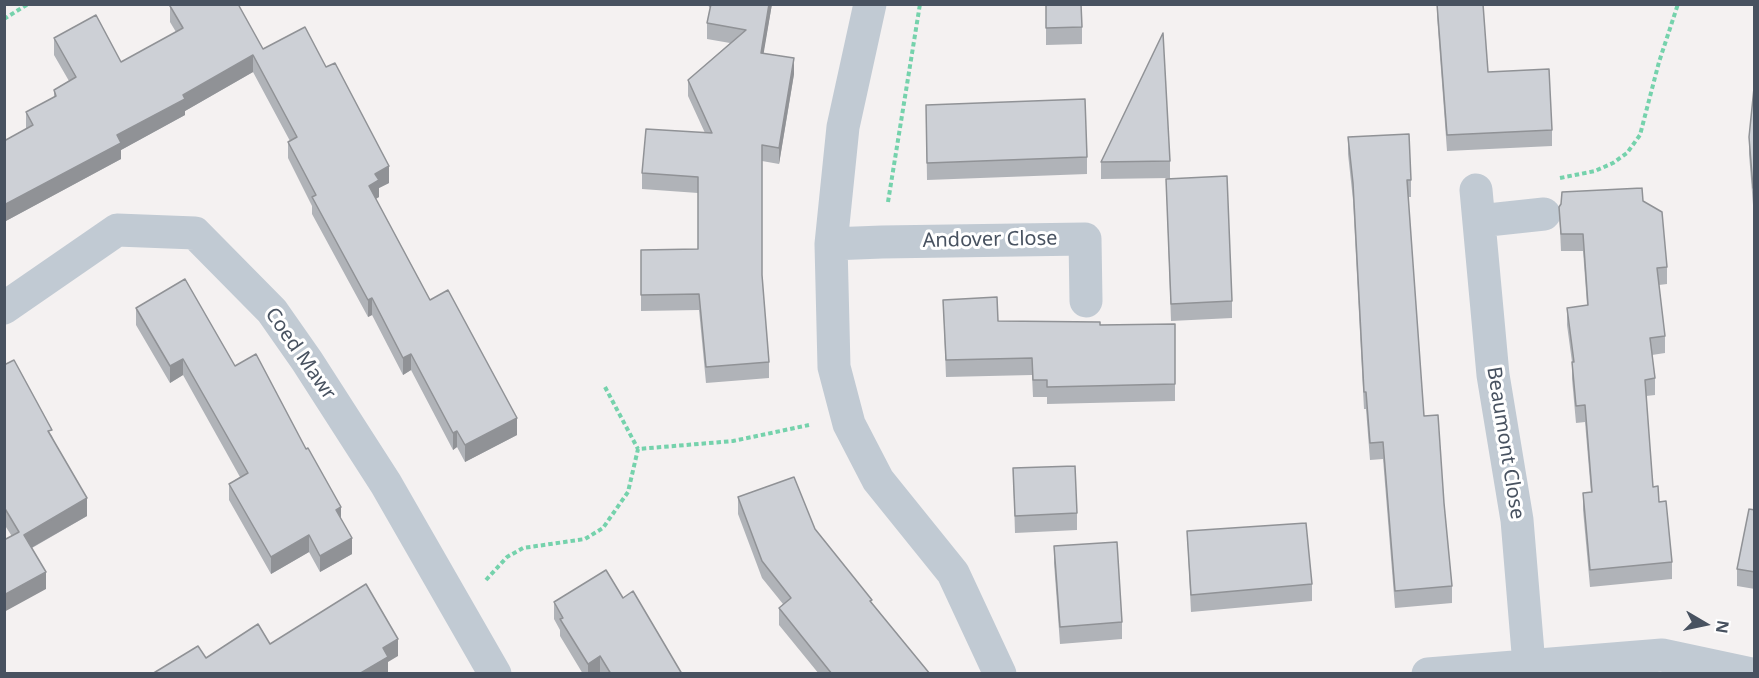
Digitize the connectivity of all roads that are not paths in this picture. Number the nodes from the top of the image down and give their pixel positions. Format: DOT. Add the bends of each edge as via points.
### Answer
graph roads {
  1 [pos="870,4"];
  2 [pos="1544,214"];
  3 [pos="831,244"];
  4 [pos="1086,301"];
  5 [pos="4,308"];
  6 [pos="1528,665"];
  7 [pos="495,674"];
  8 [pos="1000,674"];
  9 [pos="1428,674"];
  10 [pos="1751,674"];
  1 -- 3 [label="street" via="843,127"];
  2 -- 6 [label="street, Beaumont Close" via="1478,206 1493,375 1517,520"];
  3 -- 4 [label="street, Andover Close" via="1085,239"];
  3 -- 8 [label="street" via="834,367 849,424 878,480 952,573"];
  5 -- 7 [label="street, Coed Mawr" via="117,231 195,233 272,311 307,361 386,484"];
  6 -- 9 [label="street"];
  6 -- 10 [label="street" via="1662,655"];
}
